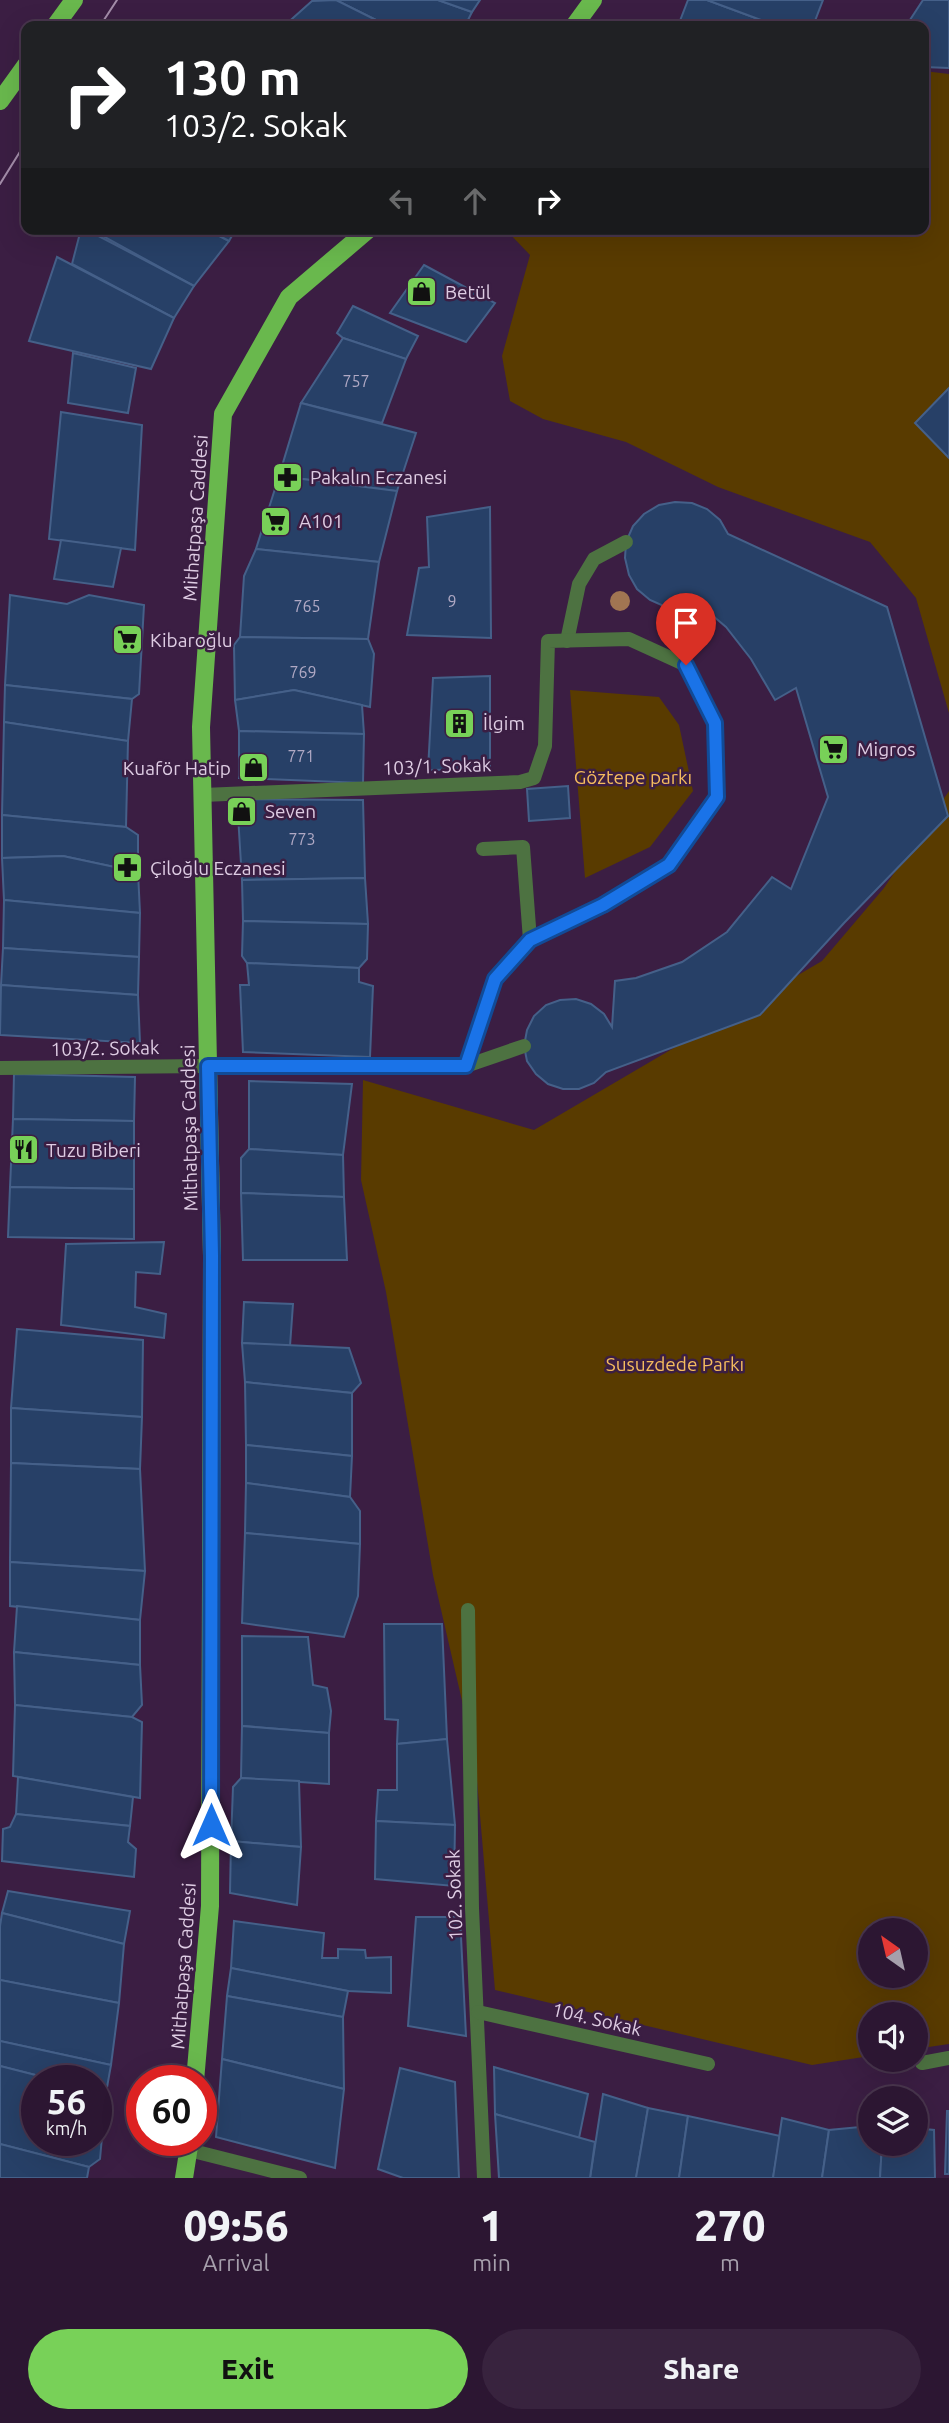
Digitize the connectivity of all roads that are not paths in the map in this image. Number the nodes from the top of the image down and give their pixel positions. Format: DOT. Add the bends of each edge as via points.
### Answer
graph roads {
  1 [pos="74,0"];
  2 [pos="593,0"];
  3 [pos="59,21"];
  4 [pos="578,21"];
  5 [pos="21,72"];
  6 [pos="0,101"];
  7 [pos="362,235"];
  8 [pos="626,542"];
  9 [pos="567,641"];
  10 [pos="203,795"];
  11 [pos="483,849"];
  12 [pos="530,940"];
  13 [pos="524,1046"];
  14 [pos="208,1066"];
  15 [pos="466,1066"];
  16 [pos="0,1068"];
  17 [pos="468,1610"];
  18 [pos="478,2012"];
  19 [pos="949,2058"];
  20 [pos="928,2062"];
  21 [pos="708,2064"];
  22 [pos="196,2065"];
  23 [pos="217,2153"];
  24 [pos="187,2156"];
  25 [pos="184,2178"];
  26 [pos="300,2178"];
  27 [pos="484,2178"];
  1 -- 3 [label="main road"];
  2 -- 4 [label="main road"];
  5 -- 6 [label="main road"];
  7 -- 10 [label="main road, Mithatpaşa Caddesi" via="289,297 223,414 201,727"];
  8 -- 9 [label="street" via="594,559 579,584"];
  9 -- 10 [label="street, 103/1. Sokak" via="548,641 545,746 534,778"];
  9 -- 12 [label="street" via="629,639 686,665 715,723 717,797 669,865 603,905"];
  10 -- 14 [label="main road, Mithatpaşa Caddesi"];
  11 -- 12 [label="street" via="523,847"];
  12 -- 15 [label="street" via="495,979"];
  13 -- 15 [label="street, 103/2. Sokak"];
  14 -- 15 [label="street, 103/2. Sokak"];
  14 -- 16 [label="street, 103/2. Sokak"];
  14 -- 22 [label="main road, Mithatpaşa Caddesi" via="211,1906"];
  17 -- 18 [label="street, 102. Sokak"];
  18 -- 21 [label="street, 104. Sokak"];
  18 -- 27 [label="street, 102. Sokak"];
  19 -- 20 [label="street"];
  23 -- 26 [label="street"];
  24 -- 25 [label="main road"];
}
